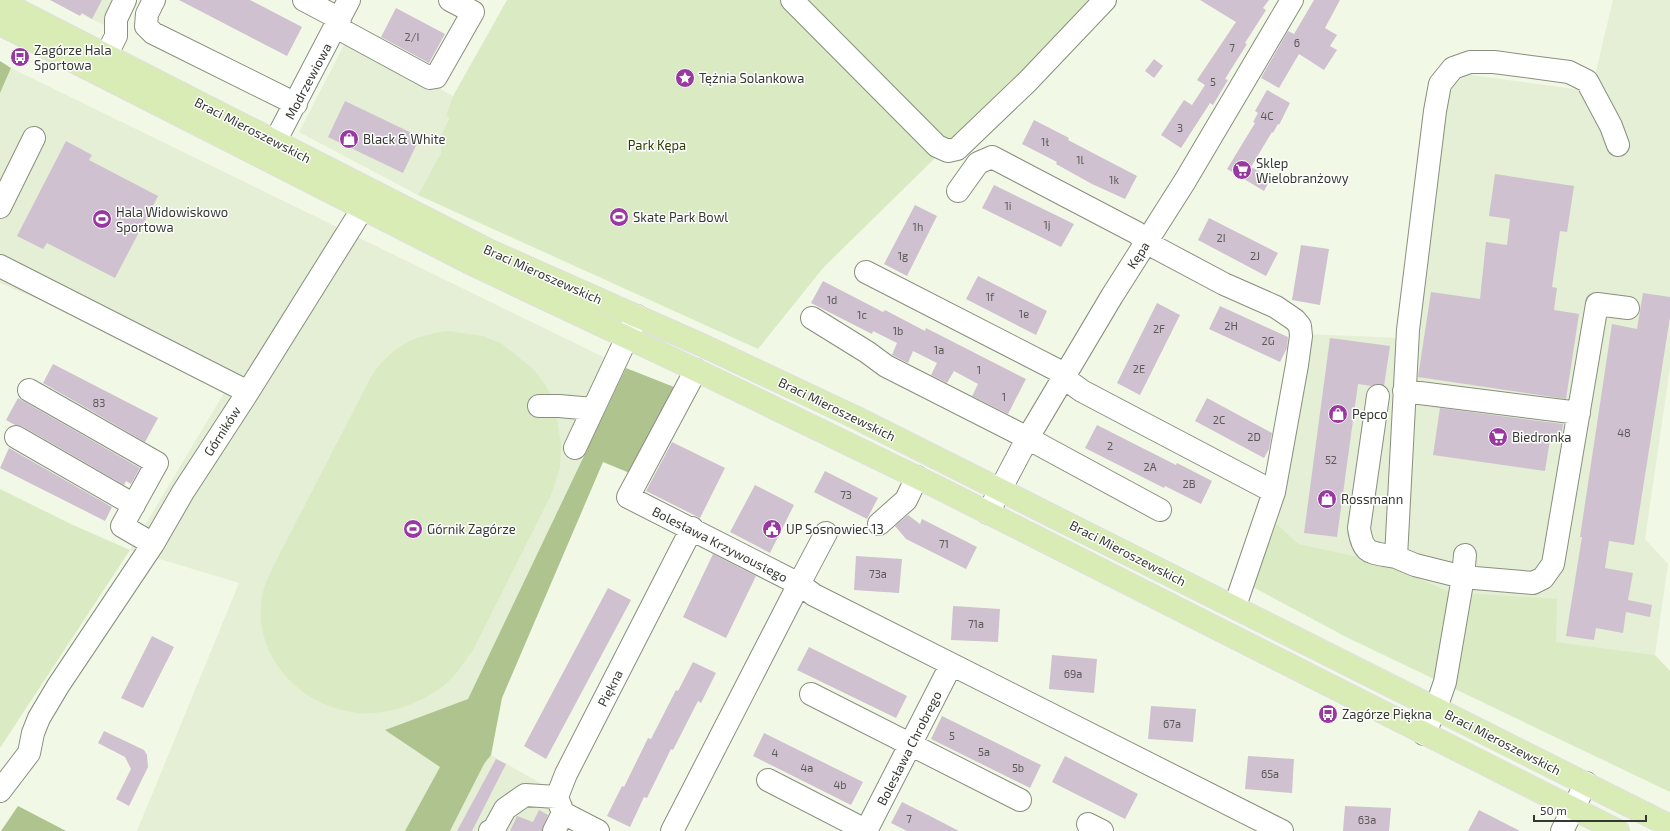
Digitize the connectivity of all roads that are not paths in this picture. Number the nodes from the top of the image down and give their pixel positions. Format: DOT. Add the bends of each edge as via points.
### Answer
graph roads {
  1 [pos="125,0"];
  2 [pos="154,0"];
  3 [pos="304,0"];
  4 [pos="450,0"];
  5 [pos="792,0"];
  6 [pos="1105,0"];
  7 [pos="1292,0"];
  8 [pos="0,1"];
  9 [pos="341,15"];
  10 [pos="0,24"];
  11 [pos="106,56"];
  12 [pos="296,104"];
  13 [pos="34,138"];
  14 [pos="1618,145"];
  15 [pos="957,149"];
  16 [pos="271,151"];
  17 [pos="978,163"];
  18 [pos="958,191"];
  19 [pos="0,207"];
  20 [pos="363,208"];
  21 [pos="1147,242"];
  22 [pos="0,266"];
  23 [pos="866,272"];
  24 [pos="1628,308"];
  25 [pos="637,316"];
  26 [pos="812,318"];
  27 [pos="627,338"];
  28 [pos="696,370"];
  29 [pos="1064,378"];
  30 [pos="29,390"];
  31 [pos="1404,391"];
  32 [pos="248,392"];
  33 [pos="1378,396"];
  34 [pos="539,406"];
  35 [pos="594,409"];
  36 [pos="1579,413"];
  37 [pos="16,438"];
  38 [pos="1027,439"];
  39 [pos="575,448"];
  40 [pos="917,477"];
  41 [pos="1000,489"];
  42 [pos="1274,492"];
  43 [pos="134,505"];
  44 [pos="1160,510"];
  45 [pos="988,513"];
  46 [pos="879,524"];
  47 [pos="692,528"];
  48 [pos="826,532"];
  49 [pos="153,544"];
  50 [pos="1465,555"];
  51 [pos="1396,557"];
  52 [pos="1463,577"];
  53 [pos="800,584"];
  54 [pos="1235,606"];
  55 [pos="951,665"];
  56 [pos="811,694"];
  57 [pos="1436,708"];
  58 [pos="1424,734"];
  59 [pos="912,744"];
  60 [pos="768,780"];
  61 [pos="1586,783"];
  62 [pos="0,791"];
  63 [pos="1020,800"];
  64 [pos="1574,808"];
  65 [pos="558,814"];
  66 [pos="1670,826"];
  67 [pos="490,831"];
  68 [pos="598,831"];
  69 [pos="672,831"];
  70 [pos="866,831"];
  71 [pos="1282,831"];
  72 [pos="1562,831"];
  73 [pos="1618,831"];
  1 -- 11 [label="street" via="116,18 116,36"];
  2 -- 12 [label="street" via="147,14 146,26 153,33"];
  3 -- 9 [label="street"];
  4 -- 9 [label="street" via="473,12 436,77 430,78"];
  5 -- 15 [label="street" via="937,146 948,150"];
  6 -- 15 [label="street" via="1028,81"];
  7 -- 21 [label="street, Kępa"];
  8 -- 11 [label="main road, Braci Mieroszewskich"];
  9 -- 12 [label="street, Modrzewiowa"];
  10 -- 16 [label="main road, Braci Mieroszewskich"];
  11 -- 16 [label="main road, Braci Mieroszewskich"];
  12 -- 16 [label="street, Modrzewiowa"];
  13 -- 19 [label="street"];
  14 -- 31 [label="street" via="1587,81 1569,72 1494,62 1470,62 1453,68 1440,84 1435,111 1408,330"];
  15 -- 17 [label="street"];
  16 -- 20 [label="main road, Braci Mieroszewskich"];
  16 -- 25 [label="main road, Braci Mieroszewskich"];
  17 -- 18 [label="street"];
  17 -- 21 [label="street" via="992,157 1137,233"];
  20 -- 27 [label="main road, Braci Mieroszewskich" via="476,266"];
  20 -- 32 [label="street, Górników"];
  21 -- 29 [label="street, Kępa"];
  21 -- 42 [label="street" via="1224,284 1276,307 1300,326 1297,365"];
  22 -- 32 [label="street"];
  23 -- 29 [label="street" via="1059,372"];
  24 -- 36 [label="street" via="1597,304"];
  25 -- 27 [label="street"];
  25 -- 41 [label="main road, Braci Mieroszewskich" via="857,418"];
  26 -- 38 [label="street" via="886,366"];
  27 -- 28 [label="main road, Braci Mieroszewskich"];
  27 -- 35 [label="street"];
  28 -- 40 [label="main road, Braci Mieroszewskich"];
  28 -- 47 [label="street, Bolesława Krzywoustego" via="628,497"];
  29 -- 38 [label="street, Kępa"];
  29 -- 42 [label="street" via="1082,391"];
  30 -- 43 [label="street" via="157,463"];
  31 -- 36 [label="street"];
  31 -- 51 [label="street"];
  32 -- 49 [label="street, Górników" via="182,492"];
  33 -- 51 [label="street" via="1359,528 1361,544 1366,549"];
  34 -- 35 [label="street"];
  35 -- 39 [label="street"];
  36 -- 52 [label="street" via="1553,564 1543,578 1533,583"];
  37 -- 43 [label="street"];
  38 -- 41 [label="street, Kępa"];
  38 -- 44 [label="street"];
  40 -- 45 [label="main road, Braci Mieroszewskich"];
  40 -- 46 [label="street" via="906,500"];
  41 -- 45 [label="street, Kępa"];
  41 -- 54 [label="main road, Braci Mieroszewskich"];
  42 -- 54 [label="street"];
  43 -- 49 [label="street" via="122,526"];
  45 -- 58 [label="main road, Braci Mieroszewskich"];
  47 -- 53 [label="street, Bolesława Krzywoustego"];
  47 -- 65 [label="street, Piękna" via="566,774"];
  48 -- 53 [label="street"];
  49 -- 62 [label="street, Górników" via="39,718 29,753"];
  50 -- 52 [label="street"];
  51 -- 52 [label="street" via="1415,565"];
  52 -- 57 [label="street" via="1445,682"];
  53 -- 55 [label="street" via="814,595"];
  53 -- 69 [label="street, Bolesława Krzywoustego"];
  54 -- 57 [label="main road, Braci Mieroszewskich"];
  55 -- 59 [label="street, Bolesława Chrobrego"];
  55 -- 71 [label="street"];
  56 -- 59 [label="street"];
  57 -- 58 [label="street"];
  57 -- 61 [label="main road, Braci Mieroszewskich"];
  58 -- 64 [label="main road, Braci Mieroszewskich"];
  59 -- 63 [label="street"];
  59 -- 70 [label="street, Bolesława Chrobrego"];
  60 -- 70 [label="street"];
  61 -- 64 [label="street"];
  61 -- 66 [label="main road, Braci Mieroszewskich"];
  64 -- 72 [label="street"];
  64 -- 73 [label="main road, Braci Mieroszewskich"];
  65 -- 67 [label="street" via="525,795 504,809 494,829"];
  65 -- 68 [label="street"];
}
